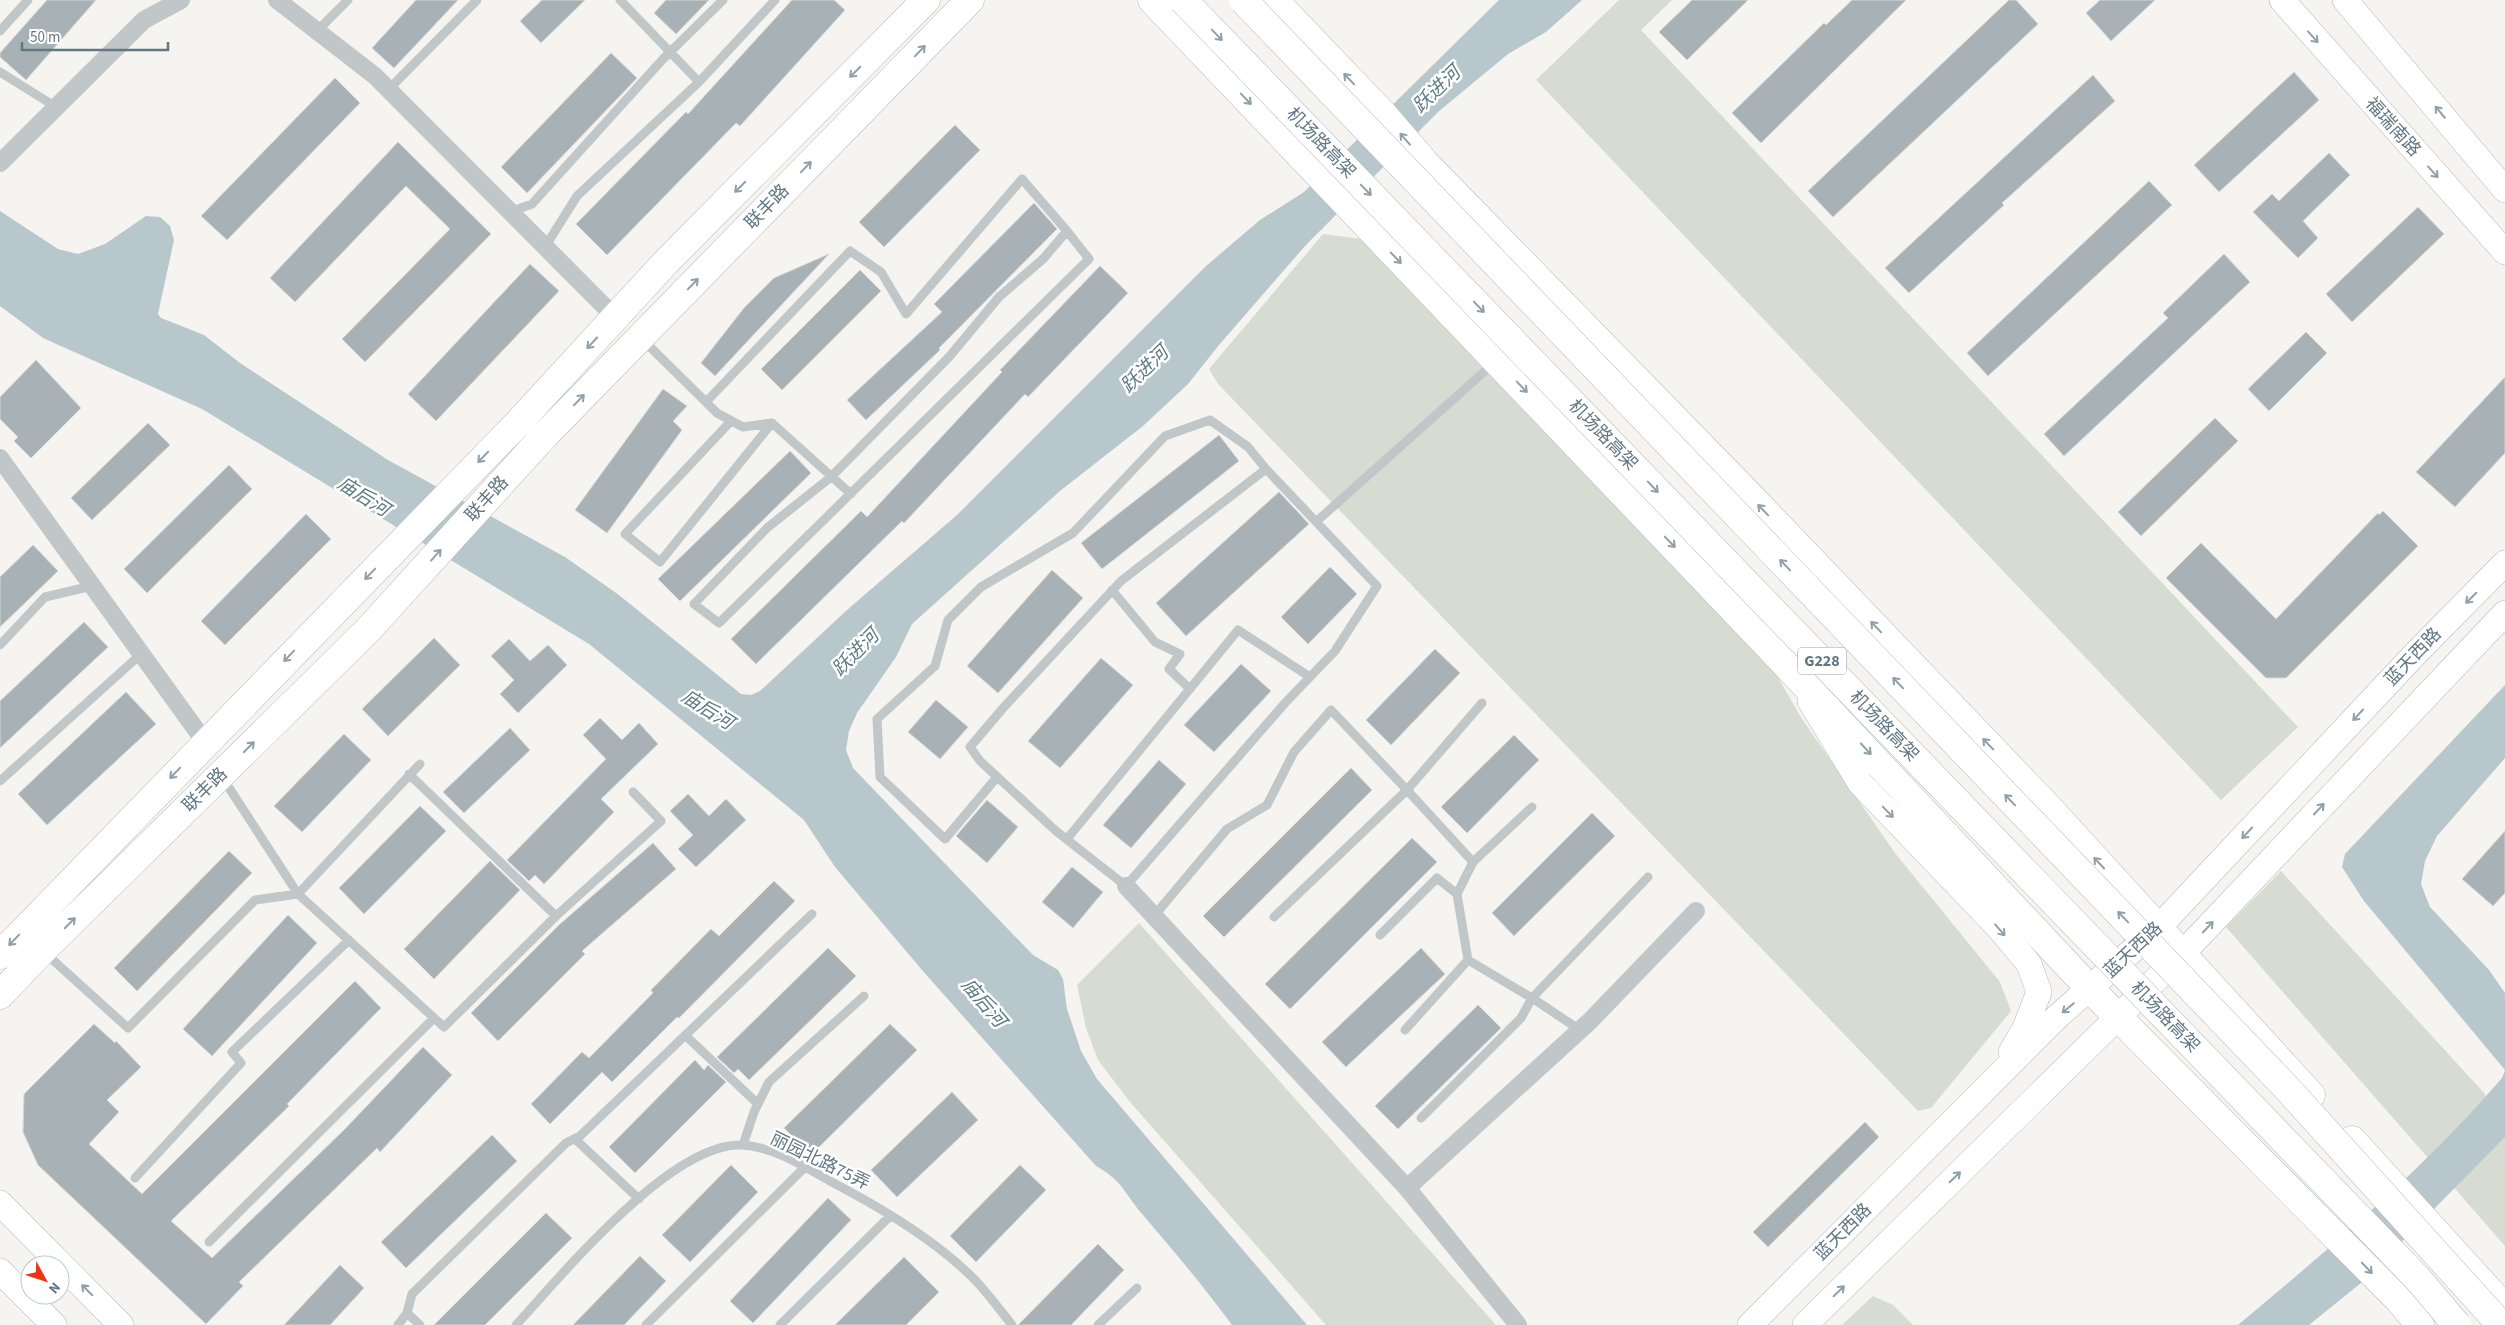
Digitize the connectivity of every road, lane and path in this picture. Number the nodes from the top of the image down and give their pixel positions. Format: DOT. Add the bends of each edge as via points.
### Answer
graph roads {
  1 [pos="28,0"];
  2 [pos="181,0"];
  3 [pos="280,0"];
  4 [pos="348,0"];
  5 [pos="477,0"];
  6 [pos="620,0"];
  7 [pos="723,0"];
  8 [pos="776,0"];
  9 [pos="926,0"];
  10 [pos="970,0"];
  11 [pos="1152,0"];
  12 [pos="1183,0"];
  13 [pos="1243,0"];
  14 [pos="1274,0"];
  15 [pos="2282,0"];
  16 [pos="2345,0"];
  17 [pos="318,30"];
  18 [pos="0,31"];
  19 [pos="670,51"];
  20 [pos="0,72"];
  21 [pos="698,82"];
  22 [pos="388,90"];
  23 [pos="56,107"];
  24 [pos="0,163"];
  25 [pos="2505,190"];
  26 [pos="510,212"];
  27 [pos="1067,231"];
  28 [pos="545,246"];
  29 [pos="2505,252"];
  30 [pos="615,317"];
  31 [pos="640,337"];
  32 [pos="1496,360"];
  33 [pos="706,402"];
  34 [pos="731,421"];
  35 [pos="772,423"];
  36 [pos="0,458"];
  37 [pos="1266,469"];
  38 [pos="831,477"];
  39 [pos="851,494"];
  40 [pos="1317,521"];
  41 [pos="2505,563"];
  42 [pos="92,586"];
  43 [pos="1112,590"];
  44 [pos="2505,613"];
  45 [pos="0,645"];
  46 [pos="141,654"];
  47 [pos="1792,671"];
  48 [pos="1310,676"];
  49 [pos="1190,689"];
  50 [pos="1482,703"];
  51 [pos="205,742"];
  52 [pos="420,764"];
  53 [pos="409,774"];
  54 [pos="221,775"];
  55 [pos="997,777"];
  56 [pos="0,781"];
  57 [pos="1408,790"];
  58 [pos="633,792"];
  59 [pos="1532,807"];
  60 [pos="1067,839"];
  61 [pos="1473,862"];
  62 [pos="1648,877"];
  63 [pos="1126,886"];
  64 [pos="298,894"];
  65 [pos="1457,894"];
  66 [pos="1696,910"];
  67 [pos="812,914"];
  68 [pos="556,916"];
  69 [pos="1154,916"];
  70 [pos="1274,917"];
  71 [pos="2159,927"];
  72 [pos="1380,935"];
  73 [pos="349,940"];
  74 [pos="42,951"];
  75 [pos="2183,953"];
  76 [pos="0,955"];
  77 [pos="1468,960"];
  78 [pos="2091,990"];
  79 [pos="0,996"];
  80 [pos="864,996"];
  81 [pos="1532,998"];
  82 [pos="2118,1017"];
  83 [pos="434,1018"];
  84 [pos="1405,1030"];
  85 [pos="1580,1030"];
  86 [pos="685,1035"];
  87 [pos="1993,1083"];
  88 [pos="758,1104"];
  89 [pos="1421,1118"];
  90 [pos="575,1139"];
  91 [pos="743,1145"];
  92 [pos="804,1168"];
  93 [pos="135,1178"];
  94 [pos="1407,1188"];
  95 [pos="640,1199"];
  96 [pos="0,1203"];
  97 [pos="890,1216"];
  98 [pos="209,1242"];
  99 [pos="0,1271"];
  100 [pos="1137,1288"];
  101 [pos="2505,1308"];
  102 [pos="407,1313"];
  103 [pos="54,1325"];
  104 [pos="121,1325"];
  105 [pos="398,1325"];
  106 [pos="420,1325"];
  107 [pos="516,1325"];
  108 [pos="646,1325"];
  109 [pos="780,1325"];
  110 [pos="1012,1325"];
  111 [pos="1098,1325"];
  112 [pos="1518,1325"];
  113 [pos="1750,1325"];
  114 [pos="1805,1325"];
  115 [pos="2420,1325"];
  116 [pos="2457,1325"];
  117 [pos="2501,1325"];
  1 -- 18 [label="lane"];
  2 -- 23 [label="street" via="144,20"];
  3 -- 17 [label="street"];
  4 -- 17 [label="lane"];
  5 -- 22 [label="lane"];
  6 -- 19 [label="lane"];
  7 -- 19 [label="lane"];
  8 -- 21 [label="lane"];
  9 -- 30 [label="main road, 联丰路, one-way"];
  31 -- 10 [label="main road, 联丰路, one-way"];
  11 -- 32 [label="main road, one-way"];
  12 -- 116 [label="main road, 机场路高架 / G228, one-way, bridge" via="2396,1256"];
  117 -- 13 [label="main road, G228, one-way, bridge" via="2278,1079"];
  71 -- 14 [label="main road, one-way" via="2047,806 1426,164"];
  15 -- 29 [label="street, 福瑞南路, one-way"];
  25 -- 16 [label="street, one-way"];
  17 -- 22 [label="street"];
  19 -- 21 [label="lane"];
  19 -- 26 [label="lane" via="532,204"];
  20 -- 23 [label="lane"];
  21 -- 28 [label="lane" via="577,196"];
  22 -- 26 [label="street"];
  23 -- 24 [label="street"];
  26 -- 28 [label="street"];
  27 -- 33 [label="lane" via="1022,179 906,314 881,272 850,251"];
  27 -- 38 [label="lane" via="1043,260 999,297 949,356"];
  27 -- 39 [label="lane" via="1089,259"];
  28 -- 30 [label="street"];
  30 -- 51 [label="main road, 联丰路, one-way" via="518,423"];
  31 -- 33 [label="lane"];
  54 -- 31 [label="main road, 联丰路, one-way" via="368,630 545,435"];
  32 -- 40 [label="lane"];
  32 -- 47 [label="main road, one-way"];
  33 -- 34 [label="lane"];
  34 -- 35 [label="lane" via="743,427"];
  34 -- 35 [label="lane" via="625,534 660,562"];
  35 -- 38 [label="lane"];
  36 -- 42 [label="street"];
  37 -- 40 [label="lane"];
  37 -- 43 [label="lane"];
  37 -- 55 [label="lane" via="1248,447 1210,420 1165,436 1073,533 981,587 948,620 935,666 877,719 880,777 945,839"];
  38 -- 39 [label="lane"];
  38 -- 39 [label="lane" via="767,528 694,604 719,623"];
  40 -- 48 [label="lane" via="1377,586 1335,651"];
  41 -- 71 [label="street, 蓝天西路, one-way"];
  42 -- 45 [label="lane" via="45,598"];
  42 -- 46 [label="street"];
  43 -- 49 [label="lane" via="1155,642 1180,654 1169,669"];
  43 -- 55 [label="lane" via="970,747"];
  75 -- 44 [label="street, 蓝天西路, one-way"];
  46 -- 51 [label="street"];
  46 -- 56 [label="lane"];
  47 -- 78 [label="main road, one-way"];
  47 -- 87 [label="street, one-way" via="1860,783 2030,964 2039,992 2025,1028"];
  48 -- 49 [label="lane" via="1238,630"];
  48 -- 63 [label="lane"];
  49 -- 60 [label="lane"];
  50 -- 57 [label="lane"];
  51 -- 76 [label="main road, 联丰路, one-way"];
  52 -- 53 [label="lane"];
  53 -- 64 [label="lane"];
  53 -- 68 [label="lane"];
  54 -- 64 [label="lane"];
  74 -- 54 [label="main road, 联丰路, one-way"];
  55 -- 60 [label="lane"];
  57 -- 61 [label="lane"];
  57 -- 69 [label="lane" via="1331,710 1294,752 1266,805 1227,830"];
  57 -- 70 [label="lane"];
  58 -- 68 [label="lane" via="661,821"];
  59 -- 61 [label="lane"];
  60 -- 63 [label="lane"];
  61 -- 65 [label="lane"];
  62 -- 81 [label="lane"];
  63 -- 69 [label="street"];
  64 -- 73 [label="lane"];
  64 -- 74 [label="lane" via="255,900 128,1028"];
  65 -- 72 [label="lane" via="1438,878"];
  65 -- 77 [label="lane"];
  66 -- 85 [label="street"];
  67 -- 86 [label="lane"];
  68 -- 83 [label="lane" via="444,1027"];
  69 -- 94 [label="street"];
  71 -- 75 [label="main road"];
  71 -- 78 [label="street, 蓝天西路"];
  73 -- 83 [label="lane"];
  73 -- 93 [label="lane" via="232,1052 241,1063"];
  74 -- 79 [label="main road, 联丰路"];
  75 -- 82 [label="street, 蓝天西路"];
  75 -- 101 [label="main road"];
  77 -- 81 [label="lane"];
  77 -- 84 [label="lane"];
  78 -- 82 [label="main road"];
  78 -- 87 [label="street, 蓝天西路, one-way" via="2057,1017"];
  80 -- 88 [label="lane" via="769,1082"];
  81 -- 85 [label="lane"];
  81 -- 89 [label="lane" via="1521,1018"];
  114 -- 82 [label="street, 蓝天西路, one-way"];
  82 -- 115 [label="main road, one-way"];
  83 -- 98 [label="lane"];
  85 -- 94 [label="street"];
  86 -- 88 [label="lane"];
  86 -- 90 [label="lane"];
  87 -- 113 [label="street, 蓝天西路"];
  88 -- 91 [label="lane"];
  90 -- 95 [label="lane"];
  90 -- 102 [label="lane" via="566,1143 412,1294"];
  91 -- 92 [label="lane, 丽园北路75弄" via="769,1150"];
  91 -- 95 [label="lane, 丽园北路75弄" via="724,1146 702,1154"];
  92 -- 97 [label="lane, 丽园北路75弄"];
  92 -- 108 [label="lane"];
  94 -- 112 [label="street"];
  95 -- 107 [label="lane, 丽园北路75弄" via="614,1218"];
  104 -- 96 [label="street, one-way"];
  97 -- 109 [label="lane"];
  97 -- 110 [label="lane, 丽园北路75弄" via="951,1258"];
  99 -- 103 [label="street"];
  100 -- 111 [label="lane"];
  102 -- 105 [label="lane"];
  102 -- 106 [label="lane"];
}
